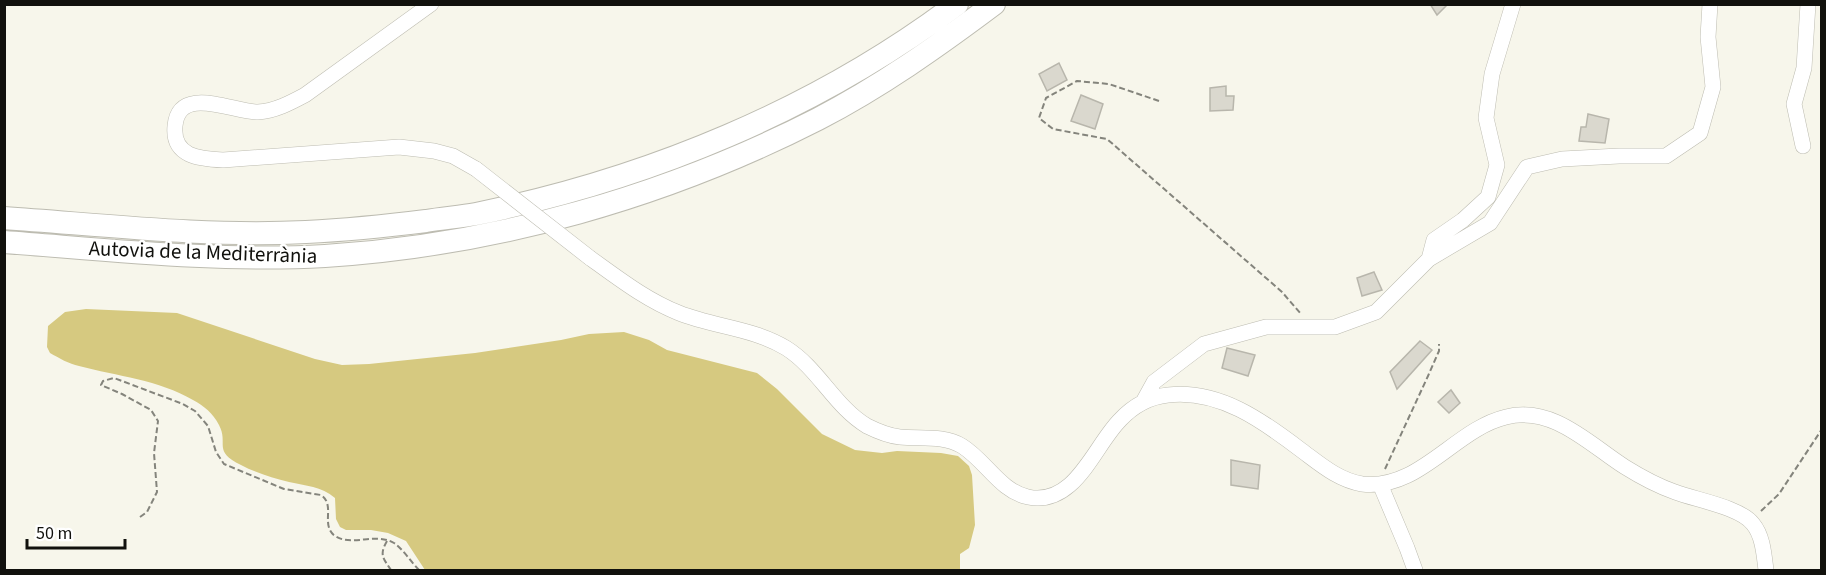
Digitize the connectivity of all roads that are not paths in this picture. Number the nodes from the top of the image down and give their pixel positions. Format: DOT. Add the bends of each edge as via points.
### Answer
graph roads {
  1 [pos="431,4"];
  2 [pos="957,4"];
  3 [pos="994,4"];
  4 [pos="1513,4"];
  5 [pos="1710,4"];
  6 [pos="1808,4"];
  7 [pos="1803,146"];
  8 [pos="4,218"];
  9 [pos="4,242"];
  10 [pos="1429,259"];
  11 [pos="1143,402"];
  12 [pos="1380,484"];
  13 [pos="1415,570"];
  14 [pos="1766,570"];
  1 -- 11 [label="street, bridge" via="289,104 258,112 192,103 184,108 175,126 179,147 210,160 399,147 453,156 656,303 785,347 868,426 899,437 954,442 972,453 1006,486 1029,497 1054,494 1076,480 1117,422"];
  2 -- 8 [label="highway, Autovia de la Mediterrània" via="836,84 761,121 677,157 585,187 475,214 381,227 201,233"];
  3 -- 9 [label="highway, Autovia de la Mediterrània" via="933,49 820,118 745,154 585,212 397,249 324,256 169,255"];
  4 -- 10 [label="street" via="1492,74 1486,118 1497,165 1488,197 1434,240"];
  5 -- 10 [label="street" via="1708,37 1713,87 1700,133 1666,156 1562,159 1527,167 1490,223"];
  6 -- 7 [label="street" via="1804,68 1794,104"];
  10 -- 11 [label="street" via="1376,312 1335,327 1266,327 1204,344 1154,381"];
  11 -- 12 [label="street" via="1174,394 1219,400 1272,429 1332,473 1349,481"];
  12 -- 13 [label="street"];
  12 -- 14 [label="street" via="1407,476 1491,422 1507,416 1540,417 1570,429 1663,488 1733,510 1754,525"];
}
